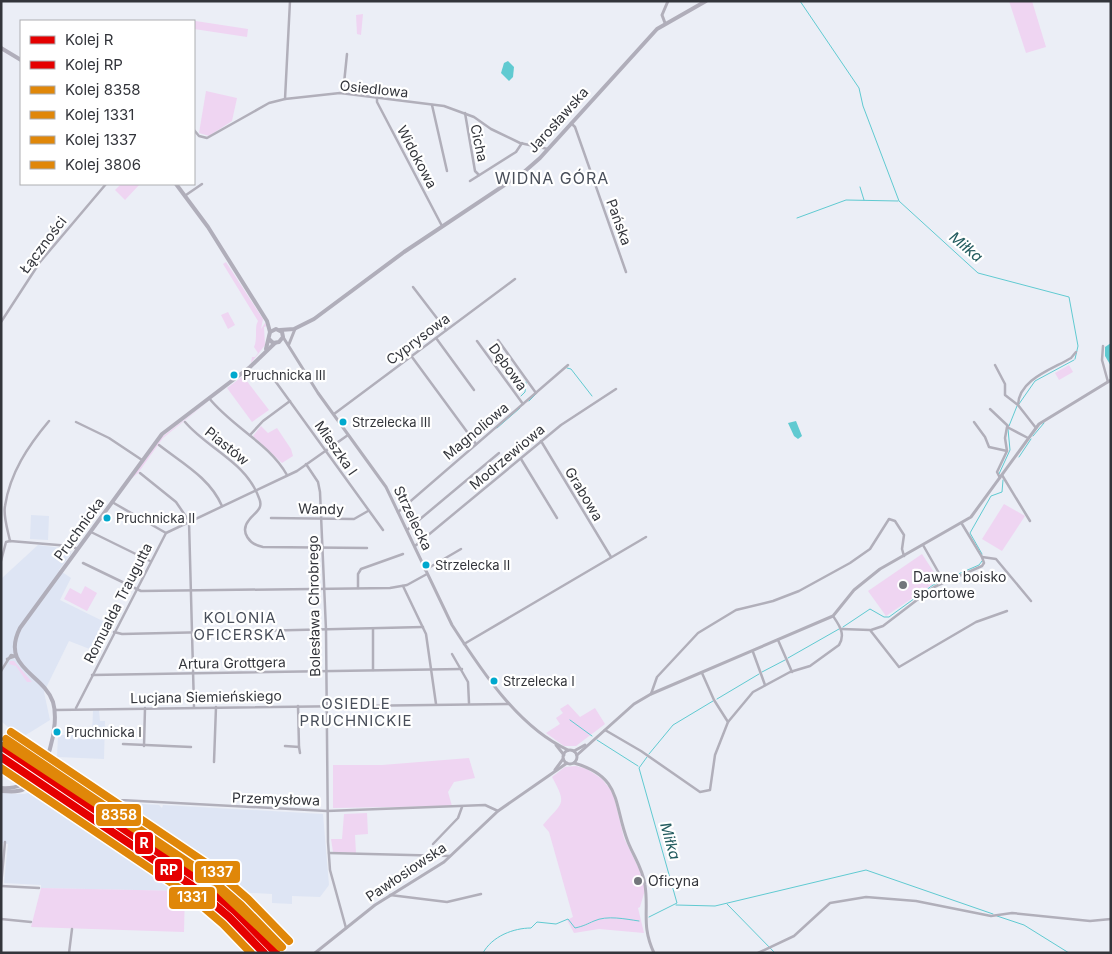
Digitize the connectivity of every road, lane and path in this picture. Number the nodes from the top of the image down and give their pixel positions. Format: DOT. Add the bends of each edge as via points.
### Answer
graph roads {
  1 [pos="290,1"];
  2 [pos="668,1"];
  3 [pos="706,1"];
  4 [pos="665,23"];
  5 [pos="1,48"];
  6 [pos="347,54"];
  7 [pos="20,59"];
  8 [pos="343,93"];
  9 [pos="377,98"];
  10 [pos="284,99"];
  11 [pos="432,105"];
  12 [pos="465,114"];
  13 [pos="571,123"];
  14 [pos="195,131"];
  15 [pos="522,143"];
  16 [pos="548,149"];
  17 [pos="447,171"];
  18 [pos="478,175"];
  19 [pos="470,181"];
  20 [pos="202,184"];
  21 [pos="105,185"];
  22 [pos="177,185"];
  23 [pos="186,195"];
  24 [pos="442,226"];
  25 [pos="626,272"];
  26 [pos="515,280"];
  27 [pos="413,287"];
  28 [pos="267,321"];
  29 [pos="1,322"];
  30 [pos="295,328"];
  31 [pos="278,329"];
  32 [pos="446,330"];
  33 [pos="270,332"];
  34 [pos="283,336"];
  35 [pos="436,338"];
  36 [pos="269,339"];
  37 [pos="498,340"];
  38 [pos="477,341"];
  39 [pos="277,343"];
  40 [pos="1103,346"];
  41 [pos="289,347"];
  42 [pos="266,349"];
  43 [pos="1076,352"];
  44 [pos="412,356"];
  45 [pos="568,365"];
  46 [pos="995,365"];
  47 [pos="272,378"];
  48 [pos="1109,381"];
  49 [pos="616,389"];
  50 [pos="474,390"];
  51 [pos="536,393"];
  52 [pos="209,398"];
  53 [pos="290,401"];
  54 [pos="523,404"];
  55 [pos="1018,405"];
  56 [pos="990,409"];
  57 [pos="334,414"];
  58 [pos="49,421"];
  59 [pos="76,422"];
  60 [pos="185,422"];
  61 [pos="974,422"];
  62 [pos="1008,426"];
  63 [pos="1036,428"];
  64 [pos="349,434"];
  65 [pos="250,435"];
  66 [pos="1028,438"];
  67 [pos="541,441"];
  68 [pos="476,444"];
  69 [pos="159,445"];
  70 [pos="325,451"];
  71 [pos="1007,451"];
  72 [pos="499,453"];
  73 [pos="521,459"];
  74 [pos="142,460"];
  75 [pos="306,464"];
  76 [pos="140,473"];
  77 [pos="287,476"];
  78 [pos="1001,476"];
  79 [pos="256,490"];
  80 [pos="112,502"];
  81 [pos="3,506"];
  82 [pos="222,506"];
  83 [pos="368,511"];
  84 [pos="398,512"];
  85 [pos="271,518"];
  86 [pos="322,518"];
  87 [pos="557,518"];
  88 [pos="189,521"];
  89 [pos="1030,521"];
  90 [pos="962,524"];
  91 [pos="382,530"];
  92 [pos="407,530"];
  93 [pos="91,532"];
  94 [pos="166,533"];
  95 [pos="646,537"];
  96 [pos="8,541"];
  97 [pos="923,545"];
  98 [pos="415,546"];
  99 [pos="323,547"];
  100 [pos="366,548"];
  101 [pos="78,549"];
  102 [pos="461,549"];
  103 [pos="403,554"];
  104 [pos="904,556"];
  105 [pos="982,557"];
  106 [pos="610,558"];
  107 [pos="1,561"];
  108 [pos="150,561"];
  109 [pos="83,563"];
  110 [pos="425,570"];
  111 [pos="427,574"];
  112 [pos="943,581"];
  113 [pos="402,586"];
  114 [pos="324,588"];
  115 [pos="358,588"];
  116 [pos="136,590"];
  117 [pos="192,591"];
  118 [pos="1032,601"];
  119 [pos="1007,611"];
  120 [pos="833,616"];
  121 [pos="423,627"];
  122 [pos="373,629"];
  123 [pos="842,629"];
  124 [pos="326,630"];
  125 [pos="870,630"];
  126 [pos="114,632"];
  127 [pos="192,632"];
  128 [pos="778,640"];
  129 [pos="464,644"];
  130 [pos="752,652"];
  131 [pos="452,654"];
  132 [pos="16,656"];
  133 [pos="462,669"];
  134 [pos="373,670"];
  135 [pos="431,670"];
  136 [pos="1,671"];
  137 [pos="326,671"];
  138 [pos="792,672"];
  139 [pos="193,673"];
  140 [pos="702,673"];
  141 [pos="92,676"];
  142 [pos="765,685"];
  143 [pos="501,694"];
  144 [pos="651,694"];
  145 [pos="469,703"];
  146 [pos="498,703"];
  147 [pos="436,704"];
  148 [pos="508,704"];
  149 [pos="298,706"];
  150 [pos="327,706"];
  151 [pos="194,707"];
  152 [pos="216,707"];
  153 [pos="145,708"];
  154 [pos="75,709"];
  155 [pos="55,710"];
  156 [pos="728,722"];
  157 [pos="604,730"];
  158 [pos="554,743"];
  159 [pos="123,744"];
  160 [pos="588,744"];
  161 [pos="144,746"];
  162 [pos="285,746"];
  163 [pos="191,747"];
  164 [pos="299,747"];
  165 [pos="568,750"];
  166 [pos="574,751"];
  167 [pos="49,753"];
  168 [pos="300,753"];
  169 [pos="577,756"];
  170 [pos="564,757"];
  171 [pos="46,758"];
  172 [pos="214,762"];
  173 [pos="567,763"];
  174 [pos="574,763"];
  175 [pos="62,766"];
  176 [pos="588,767"];
  177 [pos="555,770"];
  178 [pos="1,789"];
  179 [pos="462,807"];
  180 [pos="327,811"];
  181 [pos="498,811"];
  182 [pos="5,842"];
  183 [pos="433,844"];
  184 [pos="329,853"];
  185 [pos="450,856"];
  186 [pos="1,886"];
  187 [pos="39,888"];
  188 [pos="481,894"];
  189 [pos="390,895"];
  190 [pos="1111,918"];
  191 [pos="1,919"];
  192 [pos="31,922"];
  193 [pos="346,928"];
  194 [pos="72,929"];
  195 [pos="69,953"];
  196 [pos="315,953"];
  197 [pos="654,953"];
  198 [pos="758,953"];
  1 -- 10 [label="street"];
  2 -- 4 [label="street" via="662,15"];
  3 -- 4 [label="main road, Jarosławska"];
  4 -- 13 [label="main road, Jarosławska"];
  5 -- 7 [label="main road"];
  6 -- 8 [label="street"];
  8 -- 9 [label="street, Osiedlowa"];
  8 -- 10 [label="street, Osiedlowa"];
  9 -- 11 [label="street, Osiedlowa"];
  9 -- 24 [label="street, Widokowa"];
  10 -- 14 [label="street, Osiedlowa" via="259,108 213,136 199,136"];
  11 -- 12 [label="street, Osiedlowa"];
  11 -- 17 [label="street"];
  12 -- 15 [label="street, Osiedlowa"];
  12 -- 18 [label="street, Cicha"];
  13 -- 16 [label="main road, Jarosławska"];
  13 -- 25 [label="street, Pańska" via="591,169"];
  15 -- 16 [label="street, Osiedlowa"];
  15 -- 18 [label="street, Cicha" via="516,152"];
  16 -- 24 [label="main road, Jarosławska" via="524,172"];
  18 -- 19 [label="street, Cicha"];
  20 -- 23 [label="street"];
  21 -- 29 [label="street, Łączności" via="40,262"];
  22 -- 23 [label="main road"];
  23 -- 28 [label="main road"];
  24 -- 30 [label="main road, Jarosławska" via="314,319"];
  26 -- 32 [label="street, Cyprysowa"];
  27 -- 32 [label="street"];
  28 -- 31 [label="main road"];
  28 -- 33 [label="main road"];
  30 -- 31 [label="main road, Jarosławska"];
  30 -- 34 [label="main road, Jarosławska"];
  30 -- 41 [label="street"];
  31 -- 33 [label="main road"];
  31 -- 34 [label="main road"];
  32 -- 35 [label="street, Cyprysowa"];
  33 -- 36 [label="main road"];
  34 -- 39 [label="main road"];
  34 -- 41 [label="street, Strzelecka"];
  35 -- 44 [label="street, Cyprysowa"];
  35 -- 50 [label="street"];
  36 -- 39 [label="main road"];
  36 -- 42 [label="main road, Pruchnicka"];
  37 -- 51 [label="street"];
  38 -- 54 [label="street, Dębowa"];
  39 -- 41 [label="street, Strzelecka"];
  39 -- 42 [label="main road, Pruchnicka"];
  40 -- 48 [label="street" via="1102,360"];
  41 -- 57 [label="street, Strzelecka"];
  42 -- 52 [label="main road, Pruchnicka" via="250,367"];
  43 -- 55 [label="street" via="1032,380"];
  44 -- 57 [label="street, Cyprysowa"];
  44 -- 68 [label="street"];
  45 -- 51 [label="street, Magnoliowa"];
  46 -- 55 [label="street" via="1006,384 1005,395"];
  47 -- 53 [label="street, Mieszka I"];
  48 -- 63 [label="street" via="1042,420"];
  49 -- 67 [label="street, Modrzewiowa"];
  51 -- 54 [label="street, Magnoliowa"];
  52 -- 65 [label="street"];
  52 -- 74 [label="main road, Pruchnicka" via="162,434"];
  53 -- 65 [label="street"];
  53 -- 70 [label="street, Mieszka I"];
  54 -- 68 [label="street, Magnoliowa"];
  55 -- 63 [label="street"];
  56 -- 62 [label="street"];
  57 -- 64 [label="street, Strzelecka"];
  58 -- 81 [label="street" via="20,462"];
  59 -- 74 [label="street" via="109,438"];
  60 -- 79 [label="street, Piastów" via="244,471"];
  61 -- 71 [label="street" via="989,447"];
  62 -- 66 [label="street"];
  62 -- 71 [label="street" via="1005,438"];
  63 -- 66 [label="street"];
  64 -- 70 [label="street, Romualda Traugutta"];
  64 -- 84 [label="street, Strzelecka" via="386,486"];
  65 -- 77 [label="street" via="276,457"];
  66 -- 78 [label="street"];
  67 -- 73 [label="street, Modrzewiowa"];
  67 -- 106 [label="street, Grabowa"];
  68 -- 84 [label="street, Magnoliowa"];
  69 -- 82 [label="street" via="208,483"];
  70 -- 75 [label="street, Romualda Traugutta"];
  70 -- 83 [label="street, Mieszka I"];
  71 -- 78 [label="street" via="997,472"];
  72 -- 92 [label="street"];
  73 -- 87 [label="street"];
  73 -- 98 [label="street, Modrzewiowa"];
  74 -- 80 [label="main road, Pruchnicka"];
  75 -- 77 [label="street, Romualda Traugutta"];
  75 -- 86 [label="street, Bolesława Chrobrego" via="318,482"];
  76 -- 88 [label="street" via="176,502"];
  77 -- 79 [label="street, Romualda Traugutta"];
  78 -- 89 [label="street"];
  78 -- 90 [label="street"];
  79 -- 82 [label="street, Romualda Traugutta"];
  79 -- 99 [label="street" via="261,505 246,529 252,544 263,547"];
  80 -- 93 [label="main road, Pruchnicka"];
  80 -- 94 [label="street"];
  81 -- 96 [label="street"];
  82 -- 88 [label="street, Romualda Traugutta"];
  83 -- 86 [label="street, Wandy" via="354,519"];
  83 -- 91 [label="street, Mieszka I"];
  84 -- 92 [label="street, Strzelecka"];
  85 -- 86 [label="street, Wandy"];
  86 -- 99 [label="street, Bolesława Chrobrego"];
  88 -- 94 [label="street, Romualda Traugutta"];
  88 -- 117 [label="street"];
  90 -- 97 [label="street"];
  90 -- 105 [label="street"];
  92 -- 98 [label="street, Strzelecka"];
  93 -- 101 [label="main road, Pruchnicka"];
  93 -- 108 [label="street"];
  94 -- 108 [label="street, Romualda Traugutta"];
  95 -- 106 [label="street"];
  96 -- 101 [label="street"];
  96 -- 107 [label="street"];
  97 -- 104 [label="street"];
  97 -- 112 [label="street"];
  98 -- 110 [label="street, Strzelecka"];
  99 -- 100 [label="street"];
  99 -- 114 [label="street, Bolesława Chrobrego"];
  101 -- 132 [label="main road, Pruchnicka" via="20,628 15,638"];
  102 -- 110 [label="street"];
  103 -- 115 [label="street" via="361,569"];
  104 -- 120 [label="street" via="863,581"];
  104 -- 144 [label="street" via="904,534 895,520 889,519 870,549 850,562 798,591 774,601 736,610 698,633 657,677"];
  105 -- 112 [label="street" via="982,566"];
  105 -- 118 [label="street" via="996,559"];
  106 -- 129 [label="street"];
  108 -- 116 [label="street, Romualda Traugutta"];
  109 -- 116 [label="street"];
  110 -- 111 [label="street, Strzelecka"];
  111 -- 113 [label="street"];
  111 -- 129 [label="street, Strzelecka"];
  112 -- 125 [label="street" via="883,626"];
  113 -- 115 [label="street"];
  113 -- 121 [label="street"];
  114 -- 115 [label="street"];
  114 -- 117 [label="street"];
  114 -- 124 [label="street, Bolesława Chrobrego"];
  116 -- 117 [label="street"];
  116 -- 126 [label="street, Romualda Traugutta"];
  117 -- 127 [label="street"];
  119 -- 125 [label="street" via="976,623 898,667"];
  120 -- 123 [label="street"];
  120 -- 128 [label="street"];
  121 -- 122 [label="street"];
  121 -- 135 [label="street"];
  122 -- 124 [label="street"];
  122 -- 134 [label="street"];
  123 -- 125 [label="street"];
  123 -- 138 [label="street" via="839,645 810,666"];
  124 -- 127 [label="street"];
  124 -- 137 [label="street, Bolesława Chrobrego"];
  126 -- 127 [label="street"];
  126 -- 141 [label="street, Romualda Traugutta"];
  127 -- 139 [label="street"];
  128 -- 130 [label="street"];
  128 -- 138 [label="street"];
  129 -- 143 [label="street, Strzelecka"];
  130 -- 140 [label="street"];
  130 -- 142 [label="street"];
  131 -- 133 [label="street"];
  132 -- 136 [label="street" via="10,655"];
  132 -- 155 [label="main road" via="46,691"];
  133 -- 135 [label="street, Artura Grottgera"];
  133 -- 145 [label="street" via="469,685"];
  134 -- 135 [label="street, Artura Grottgera"];
  134 -- 137 [label="street, Artura Grottgera"];
  135 -- 147 [label="street"];
  137 -- 139 [label="street, Artura Grottgera"];
  137 -- 150 [label="street, Bolesława Chrobrego"];
  138 -- 142 [label="street"];
  139 -- 141 [label="street, Artura Grottgera"];
  139 -- 151 [label="street"];
  140 -- 144 [label="street"];
  140 -- 156 [label="street"];
  141 -- 154 [label="street, Romualda Traugutta"];
  142 -- 156 [label="street" via="753,692"];
  143 -- 146 [label="street"];
  143 -- 148 [label="street, Strzelecka"];
  144 -- 157 [label="street"];
  145 -- 146 [label="street, Lucjana Siemieńskiego"];
  145 -- 147 [label="street, Lucjana Siemieńskiego"];
  146 -- 148 [label="street, Lucjana Siemieńskiego"];
  147 -- 150 [label="street, Lucjana Siemieńskiego"];
  148 -- 158 [label="street, Strzelecka"];
  149 -- 150 [label="street, Lucjana Siemieńskiego"];
  149 -- 152 [label="street, Lucjana Siemieńskiego"];
  149 -- 164 [label="street"];
  150 -- 180 [label="street, Bolesława Chrobrego"];
  151 -- 152 [label="street, Lucjana Siemieńskiego"];
  151 -- 153 [label="street, Lucjana Siemieńskiego"];
  152 -- 172 [label="street"];
  153 -- 154 [label="street, Lucjana Siemieńskiego"];
  153 -- 161 [label="street"];
  154 -- 155 [label="street, Lucjana Siemieńskiego"];
  155 -- 167 [label="main road"];
  156 -- 157 [label="street" via="715,755 710,790 705,792 694,789 641,751"];
  157 -- 160 [label="street"];
  158 -- 165 [label="street, Strzelecka"];
  158 -- 170 [label="street, Strzelecka"];
  159 -- 161 [label="street"];
  160 -- 166 [label="street"];
  160 -- 169 [label="street"];
  161 -- 163 [label="street"];
  162 -- 164 [label="street"];
  164 -- 168 [label="street"];
  165 -- 166 [label="street"];
  165 -- 170 [label="street"];
  166 -- 169 [label="street"];
  167 -- 171 [label="main road"];
  167 -- 175 [label="street"];
  169 -- 174 [label="street"];
  169 -- 176 [label="street"];
  170 -- 173 [label="street"];
  170 -- 177 [label="street, Pawłosiowska"];
  171 -- 175 [label="street"];
  171 -- 178 [label="main road" via="25,789"];
  173 -- 174 [label="street"];
  173 -- 177 [label="street, Pawłosiowska"];
  174 -- 176 [label="street"];
  175 -- 180 [label="street, Przemysłowa" via="120,800"];
  176 -- 197 [label="street" via="608,781 617,796 626,834 644,877 644,920"];
  177 -- 181 [label="street, Pawłosiowska"];
  179 -- 180 [label="street, Przemysłowa"];
  179 -- 181 [label="street, Przemysłowa" via="485,805"];
  179 -- 183 [label="street" via="458,818"];
  180 -- 184 [label="street, Bolesława Chrobrego"];
  181 -- 185 [label="street, Pawłosiowska"];
  182 -- 186 [label="street"];
  184 -- 185 [label="street"];
  184 -- 193 [label="street, Bolesława Chrobrego" via="333,882"];
  185 -- 189 [label="street, Pawłosiowska"];
  186 -- 187 [label="street"];
  188 -- 189 [label="street" via="447,902"];
  189 -- 193 [label="street, Pawłosiowska"];
  190 -- 198 [label="street" via="1090,921 1012,913 994,916 900,899 866,897 825,906 794,936"];
  191 -- 192 [label="street"];
  193 -- 196 [label="street, Pawłosiowska"];
  194 -- 195 [label="street"];
}
